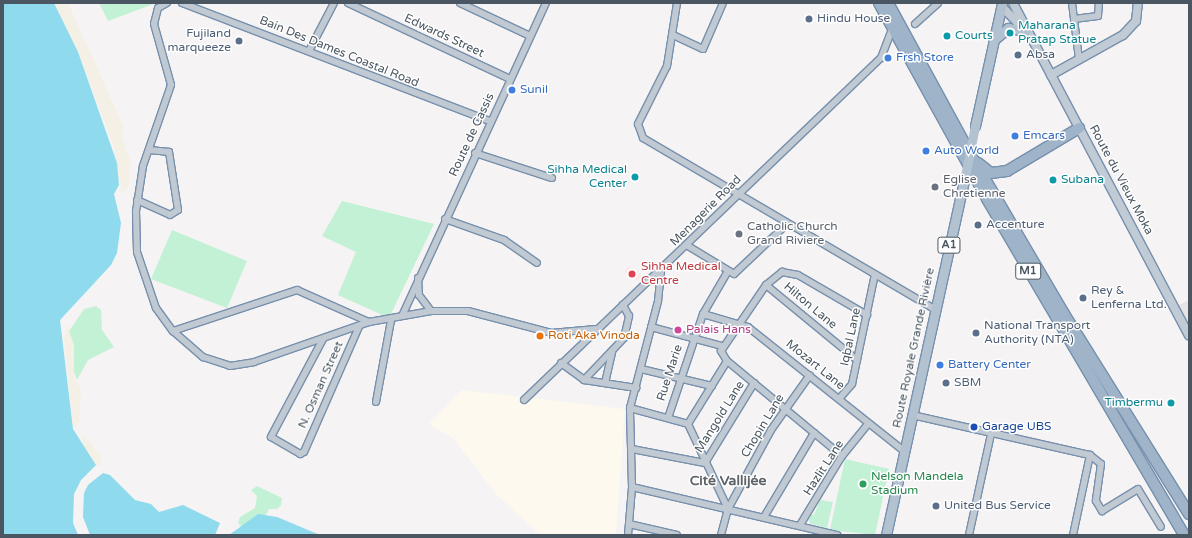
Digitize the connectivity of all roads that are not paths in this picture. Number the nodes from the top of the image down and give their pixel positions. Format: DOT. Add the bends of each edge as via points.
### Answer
graph roads {
  1 [pos="167,3"];
  2 [pos="182,3"];
  3 [pos="334,3"];
  4 [pos="348,3"];
  5 [pos="460,3"];
  6 [pos="546,3"];
  7 [pos="677,3"];
  8 [pos="723,3"];
  9 [pos="879,3"];
  10 [pos="888,3"];
  11 [pos="938,3"];
  12 [pos="1013,3"];
  13 [pos="1072,3"];
  14 [pos="1099,3"];
  15 [pos="1138,3"];
  16 [pos="1002,5"];
  17 [pos="1074,19"];
  18 [pos="915,24"];
  19 [pos="892,30"];
  20 [pos="1029,34"];
  21 [pos="673,35"];
  22 [pos="530,36"];
  23 [pos="995,40"];
  24 [pos="309,51"];
  25 [pos="1079,58"];
  26 [pos="1051,75"];
  27 [pos="510,79"];
  28 [pos="489,121"];
  29 [pos="1080,128"];
  30 [pos="150,150"];
  31 [pos="475,153"];
  32 [pos="972,157"];
  33 [pos="552,178"];
  34 [pos="738,195"];
  35 [pos="138,200"];
  36 [pos="445,219"];
  37 [pos="788,224"];
  38 [pos="688,246"];
  39 [pos="537,263"];
  40 [pos="661,270"];
  41 [pos="728,271"];
  42 [pos="875,274"];
  43 [pos="418,276"];
  44 [pos="766,285"];
  45 [pos="624,305"];
  46 [pos="935,309"];
  47 [pos="430,311"];
  48 [pos="703,314"];
  49 [pos="867,315"];
  50 [pos="402,316"];
  51 [pos="391,320"];
  52 [pos="369,322"];
  53 [pos="739,322"];
  54 [pos="359,327"];
  55 [pos="651,328"];
  56 [pos="596,329"];
  57 [pos="173,330"];
  58 [pos="1189,335"];
  59 [pos="323,339"];
  60 [pos="693,339"];
  61 [pos="721,349"];
  62 [pos="613,351"];
  63 [pos="857,360"];
  64 [pos="727,361"];
  65 [pos="561,363"];
  66 [pos="641,369"];
  67 [pos="810,375"];
  68 [pos="680,378"];
  69 [pos="584,380"];
  70 [pos="605,383"];
  71 [pos="754,383"];
  72 [pos="712,386"];
  73 [pos="636,388"];
  74 [pos="839,399"];
  75 [pos="524,400"];
  76 [pos="376,402"];
  77 [pos="630,408"];
  78 [pos="785,408"];
  79 [pos="912,415"];
  80 [pos="668,418"];
  81 [pos="688,424"];
  82 [pos="868,424"];
  83 [pos="814,432"];
  84 [pos="991,434"];
  85 [pos="632,449"];
  86 [pos="904,451"];
  87 [pos="1090,455"];
  88 [pos="842,456"];
  89 [pos="704,463"];
  90 [pos="632,487"];
  91 [pos="728,509"];
  92 [pos="1189,514"];
  93 [pos="764,517"];
  94 [pos="629,524"];
  95 [pos="800,525"];
  96 [pos="1161,527"];
  97 [pos="628,535"];
  98 [pos="677,535"];
  99 [pos="721,535"];
  100 [pos="837,535"];
  101 [pos="886,535"];
  102 [pos="969,535"];
  103 [pos="1073,535"];
  104 [pos="1184,535"];
  1 -- 30 [label="street" via="158,8 154,24 171,85"];
  2 -- 24 [label="street, Bain Des Dames Coastal Road"];
  3 -- 24 [label="street"];
  4 -- 27 [label="street, Edwards Street"];
  5 -- 22 [label="street"];
  6 -- 22 [label="street, Route de Cassis"];
  7 -- 21 [label="street" via="672,14"];
  8 -- 21 [label="street" via="703,49"];
  9 -- 19 [label="highway, M1"];
  10 -- 32 [label="highway, M1"];
  11 -- 18 [label="street"];
  12 -- 20 [label="main road, Route du Vieux Moka"];
  13 -- 17 [label="street"];
  14 -- 17 [label="street" via="1098,16"];
  15 -- 25 [label="main road" via="1140,14 1130,28"];
  16 -- 20 [label="main road, Route du Vieux Moka"];
  16 -- 23 [label="main road, Route Royale Grande Rivière / A1"];
  17 -- 25 [label="street"];
  19 -- 34 [label="street, Menagerie Road" via="881,58"];
  19 -- 104 [label="highway, M1"];
  20 -- 23 [label="main road" via="1008,28"];
  20 -- 26 [label="main road, Route du Vieux Moka"];
  21 -- 34 [label="street" via="668,66 638,130 644,138"];
  22 -- 27 [label="street, Route de Cassis"];
  23 -- 46 [label="main road, Route Royale Grande Rivière / A1, bridge"];
  24 -- 28 [label="street, Bain Des Dames Coastal Road"];
  25 -- 26 [label="main road"];
  26 -- 29 [label="main road, Route du Vieux Moka"];
  27 -- 28 [label="street, Route de Cassis"];
  28 -- 31 [label="street, Route de Cassis"];
  29 -- 32 [label="highway" via="1002,172 991,173"];
  29 -- 58 [label="main road, Route du Vieux Moka"];
  30 -- 35 [label="street"];
  30 -- 35 [label="street" via="169,152 178,210 170,215"];
  31 -- 33 [label="street"];
  31 -- 36 [label="street, Route de Cassis"];
  32 -- 92 [label="highway, M1" via="1064,314"];
  34 -- 37 [label="street"];
  34 -- 38 [label="street, Menagerie Road"];
  35 -- 57 [label="street" via="137,252 156,308"];
  36 -- 39 [label="street" via="504,240"];
  36 -- 43 [label="street, Route de Cassis"];
  37 -- 41 [label="street" via="741,271"];
  37 -- 42 [label="street"];
  38 -- 40 [label="street, Menagerie Road"];
  38 -- 41 [label="street"];
  40 -- 45 [label="street, Menagerie Road"];
  40 -- 55 [label="street"];
  41 -- 48 [label="street, Rue Marie"];
  42 -- 46 [label="street"];
  42 -- 49 [label="street, Iqbal Lane"];
  43 -- 47 [label="street" via="419,295"];
  43 -- 50 [label="street, Route de Cassis"];
  44 -- 49 [label="street" via="782,272 798,275"];
  44 -- 53 [label="street"];
  44 -- 63 [label="street, Hilton Lane"];
  45 -- 56 [label="street, Menagerie Road"];
  45 -- 62 [label="street" via="629,312 629,329"];
  46 -- 79 [label="main road, Route Royale Grande Rivière / A1"];
  47 -- 50 [label="street"];
  47 -- 56 [label="street" via="468,311 551,333"];
  48 -- 53 [label="street, Mozart Lane"];
  48 -- 60 [label="street, Rue Marie"];
  49 -- 63 [label="street, Iqbal Lane"];
  50 -- 51 [label="street"];
  51 -- 52 [label="street"];
  51 -- 76 [label="street"];
  52 -- 54 [label="street"];
  52 -- 57 [label="street" via="297,290"];
  53 -- 61 [label="street"];
  53 -- 67 [label="street, Mozart Lane"];
  54 -- 59 [label="street"];
  54 -- 59 [label="street, N. Osman Street" via="304,452 300,454 272,441 272,435"];
  55 -- 60 [label="street"];
  55 -- 66 [label="street"];
  56 -- 65 [label="street, Menagerie Road"];
  57 -- 59 [label="street" via="203,357 230,366 254,362"];
  60 -- 61 [label="street"];
  60 -- 68 [label="street, Rue Marie"];
  61 -- 64 [label="street"];
  62 -- 69 [label="street"];
  62 -- 70 [label="street"];
  63 -- 74 [label="street, Iqbal Lane" via="852,384"];
  64 -- 71 [label="street"];
  64 -- 72 [label="street"];
  65 -- 69 [label="street"];
  65 -- 75 [label="street, Menagerie Road"];
  66 -- 68 [label="street"];
  66 -- 73 [label="street"];
  67 -- 74 [label="street, Mozart Lane"];
  67 -- 78 [label="street, Chopin Lane"];
  68 -- 72 [label="street"];
  68 -- 80 [label="street, Rue Marie"];
  69 -- 70 [label="street"];
  70 -- 73 [label="street"];
  71 -- 78 [label="street"];
  71 -- 89 [label="street, Mangold Lane"];
  72 -- 81 [label="street"];
  73 -- 77 [label="street"];
  74 -- 82 [label="street, Mozart Lane"];
  77 -- 80 [label="street"];
  77 -- 85 [label="street"];
  78 -- 83 [label="street"];
  78 -- 91 [label="street, Chopin Lane"];
  79 -- 84 [label="street"];
  79 -- 86 [label="main road, Route Royale Grande Rivière / A1"];
  80 -- 81 [label="street"];
  81 -- 89 [label="street"];
  82 -- 86 [label="street, Mozart Lane"];
  82 -- 88 [label="street, Hazlit Lane"];
  83 -- 88 [label="street"];
  83 -- 93 [label="street"];
  84 -- 87 [label="street"];
  84 -- 102 [label="street"];
  85 -- 89 [label="street"];
  85 -- 90 [label="street"];
  86 -- 101 [label="main road, Route Royale Grande Rivière / A1"];
  87 -- 96 [label="street" via="1101,464 1096,501 1102,511 1138,489"];
  87 -- 103 [label="street"];
  88 -- 95 [label="street, Hazlit Lane"];
  89 -- 91 [label="street"];
  90 -- 91 [label="street"];
  90 -- 94 [label="street"];
  91 -- 93 [label="street"];
  91 -- 99 [label="street, Chopin Lane"];
  93 -- 95 [label="street"];
  94 -- 97 [label="street"];
  94 -- 98 [label="street"];
  95 -- 100 [label="street"];
}
